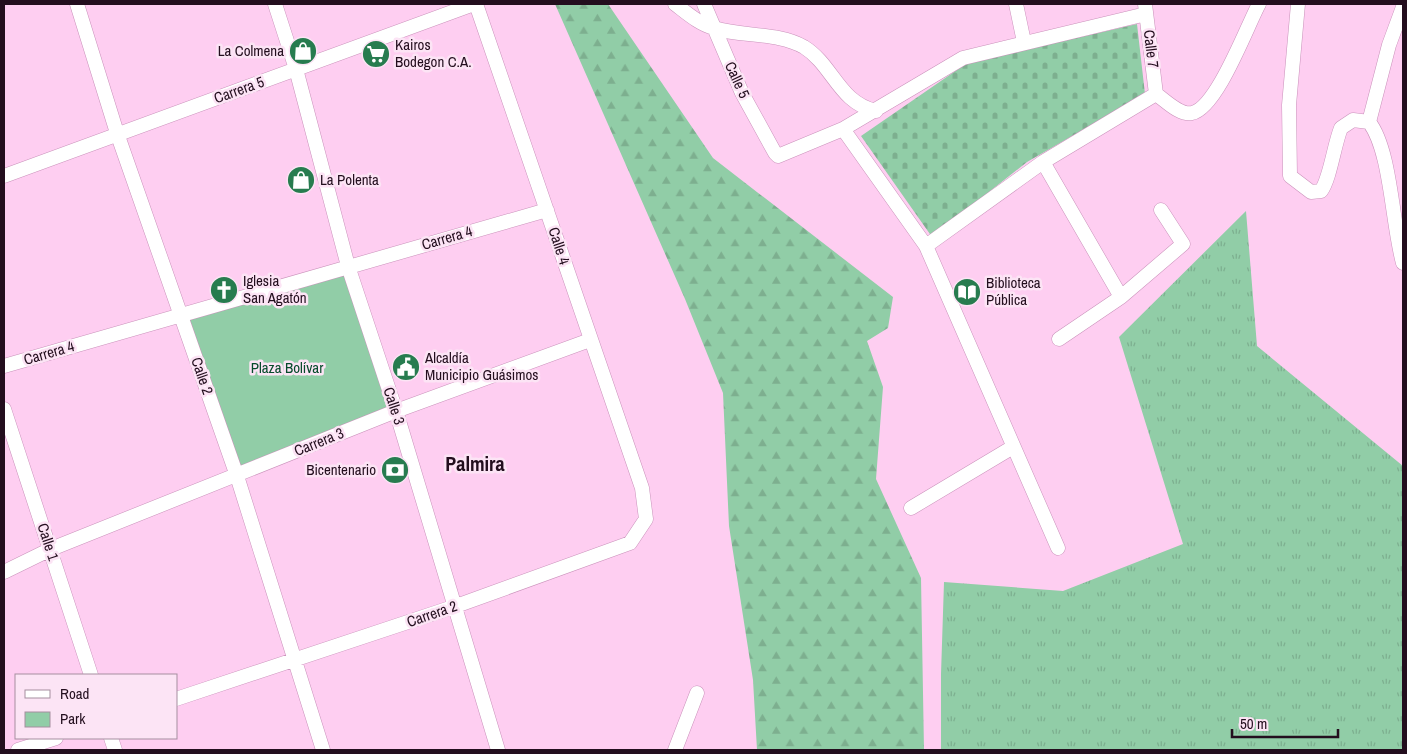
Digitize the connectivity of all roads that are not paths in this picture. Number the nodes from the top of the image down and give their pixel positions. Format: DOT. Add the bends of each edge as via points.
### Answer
graph roads {
  1 [pos="77,4"];
  2 [pos="275,4"];
  3 [pos="475,4"];
  4 [pos="675,4"];
  5 [pos="704,4"];
  6 [pos="1016,4"];
  7 [pos="1259,4"];
  8 [pos="1298,4"];
  9 [pos="1403,7"];
  10 [pos="1146,9"];
  11 [pos="714,28"];
  12 [pos="1024,42"];
  13 [pos="296,69"];
  14 [pos="1156,94"];
  15 [pos="876,111"];
  16 [pos="1370,122"];
  17 [pos="843,129"];
  18 [pos="117,133"];
  19 [pos="1043,162"];
  20 [pos="4,176"];
  21 [pos="547,210"];
  22 [pos="1161,210"];
  23 [pos="926,246"];
  24 [pos="1403,263"];
  25 [pos="348,266"];
  26 [pos="1121,297"];
  27 [pos="181,316"];
  28 [pos="590,340"];
  29 [pos="1059,340"];
  30 [pos="4,366"];
  31 [pos="4,409"];
  32 [pos="396,411"];
  33 [pos="1013,447"];
  34 [pos="237,476"];
  35 [pos="642,488"];
  36 [pos="911,508"];
  37 [pos="1058,548"];
  38 [pos="50,550"];
  39 [pos="4,572"];
  40 [pos="456,606"];
  41 [pos="294,662"];
  42 [pos="91,674"];
  43 [pos="697,693"];
  44 [pos="178,698"];
  45 [pos="53,739"];
  46 [pos="18,750"];
  47 [pos="323,750"];
  48 [pos="498,750"];
  49 [pos="675,750"];
  1 -- 18 [label="street, Calle 2"];
  2 -- 13 [label="street, Calle 3"];
  3 -- 13 [label="street, Carrera 5"];
  3 -- 21 [label="street, Calle 4"];
  4 -- 11 [label="street" via="696,20"];
  5 -- 11 [label="street, Calle 5"];
  6 -- 12 [label="street"];
  7 -- 14 [label="street" via="1223,81 1200,109 1193,114 1183,113"];
  8 -- 16 [label="street" via="1289,105 1290,176 1311,192 1321,191 1327,183 1329,165 1341,128 1353,120"];
  9 -- 16 [label="street" via="1389,45"];
  10 -- 12 [label="street"];
  10 -- 14 [label="street, Calle 7"];
  11 -- 15 [label="street" via="802,46 813,54 852,101"];
  11 -- 17 [label="street, Calle 5" via="742,93 775,153 783,156"];
  12 -- 15 [label="street" via="963,58"];
  13 -- 18 [label="street, Carrera 5"];
  13 -- 25 [label="street, Calle 3"];
  14 -- 19 [label="street"];
  15 -- 17 [label="street"];
  16 -- 24 [label="street" via="1384,155"];
  17 -- 23 [label="street"];
  18 -- 20 [label="street, Carrera 5"];
  18 -- 27 [label="street, Calle 2"];
  19 -- 23 [label="street"];
  19 -- 26 [label="street"];
  21 -- 25 [label="street, Carrera 4"];
  21 -- 28 [label="street, Calle 4"];
  22 -- 26 [label="street" via="1183,244"];
  23 -- 33 [label="street"];
  25 -- 27 [label="street, Carrera 4"];
  25 -- 32 [label="street, Calle 3"];
  26 -- 29 [label="street"];
  27 -- 30 [label="street, Carrera 4"];
  27 -- 34 [label="street, Calle 2"];
  28 -- 32 [label="street, Carrera 3"];
  28 -- 35 [label="street, Calle 4"];
  31 -- 38 [label="street, Calle 1"];
  32 -- 34 [label="street, Carrera 3"];
  32 -- 40 [label="street, Calle 3"];
  33 -- 36 [label="street"];
  33 -- 37 [label="street"];
  34 -- 38 [label="street, Carrera 3"];
  34 -- 41 [label="street, Calle 2"];
  35 -- 40 [label="street, Carrera 2" via="646,518 630,543"];
  38 -- 39 [label="street, Carrera 3"];
  38 -- 42 [label="street, Calle 1"];
  40 -- 41 [label="street, Carrera 2"];
  40 -- 48 [label="street, Calle 3"];
  41 -- 44 [label="street, Carrera 2"];
  41 -- 47 [label="street, Calle 2"];
  43 -- 49 [label="street"];
  45 -- 46 [label="street"];
}
